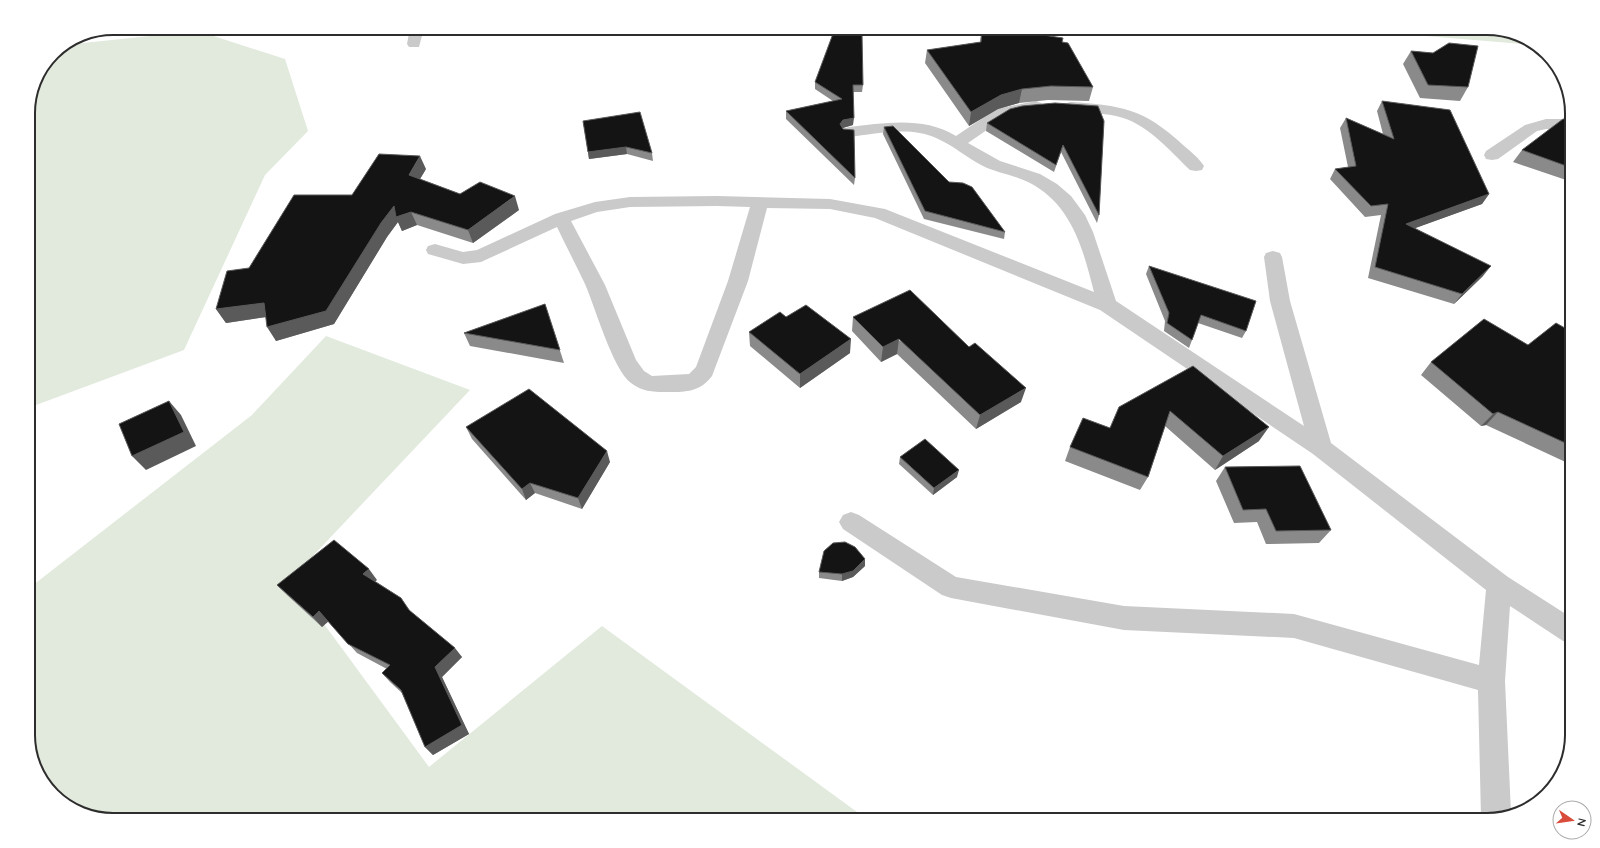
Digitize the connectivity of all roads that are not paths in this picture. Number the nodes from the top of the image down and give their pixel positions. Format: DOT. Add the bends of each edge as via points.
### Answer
graph roads {
  1 [pos="416,35"];
  2 [pos="414,44"];
  3 [pos="1565,124"];
  4 [pos="849,132"];
  5 [pos="958,143"];
  6 [pos="1492,155"];
  7 [pos="1196,166"];
  8 [pos="760,202"];
  9 [pos="561,218"];
  10 [pos="435,250"];
  11 [pos="1272,257"];
  12 [pos="1107,305"];
  13 [pos="1321,448"];
  14 [pos="851,522"];
  15 [pos="1499,585"];
  16 [pos="1565,627"];
  17 [pos="1491,681"];
  18 [pos="1496,812"];
  1 -- 2 [label="street"];
  3 -- 6 [label="street" via="1546,124 1531,128"];
  4 -- 5 [label="street" via="893,127 919,129 938,133"];
  5 -- 7 [label="street" via="1002,112 1009,110 1030,106 1112,110 1132,115 1150,126"];
  5 -- 12 [label="street" via="989,163 1036,179 1066,202 1090,243"];
  8 -- 9 [label="street" via="630,202 595,207"];
  8 -- 9 [label="street" via="738,282 705,371 696,380 681,384 649,384 637,377 627,363 595,285"];
  8 -- 12 [label="street" via="830,204 879,213"];
  9 -- 10 [label="street" via="481,256 463,258"];
  11 -- 13 [label="street" via="1280,301"];
  12 -- 13 [label="street"];
  13 -- 15 [label="street"];
  14 -- 17 [label="street" via="951,587 1124,618 1294,626"];
  15 -- 16 [label="street"];
  15 -- 17 [label="street"];
  17 -- 18 [label="street"];
}
